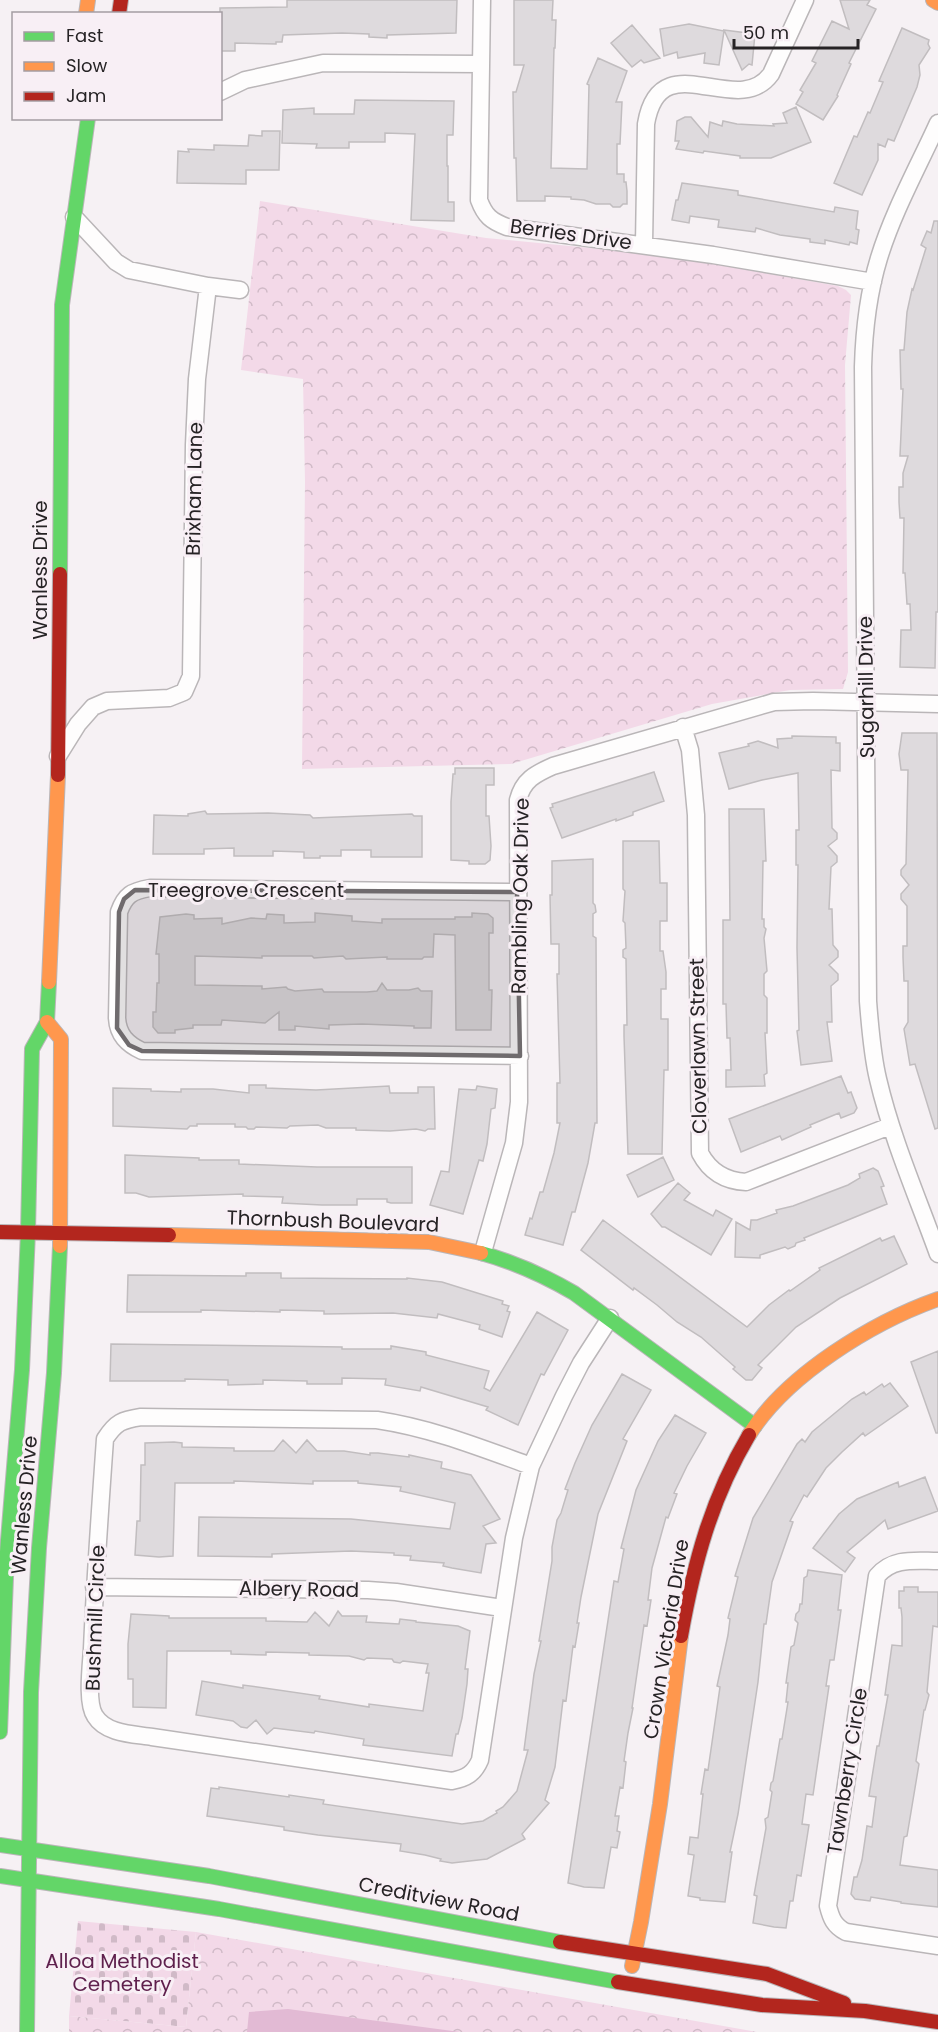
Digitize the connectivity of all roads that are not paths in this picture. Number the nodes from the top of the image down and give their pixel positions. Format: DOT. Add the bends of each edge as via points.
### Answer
graph roads {
  1 [pos="482,0"];
  2 [pos="805,0"];
  3 [pos="933,0"];
  4 [pos="938,3"];
  5 [pos="481,64"];
  6 [pos="222,91"];
  7 [pos="87,120"];
  8 [pos="938,123"];
  9 [pos="74,217"];
  10 [pos="644,244"];
  11 [pos="873,282"];
  12 [pos="208,286"];
  13 [pos="240,290"];
  14 [pos="866,702"];
  15 [pos="938,704"];
  16 [pos="683,727"];
  17 [pos="58,757"];
  18 [pos="518,892"];
  19 [pos="47,1023"];
  20 [pos="520,1056"];
  21 [pos="890,1126"];
  22 [pos="0,1232"];
  23 [pos="28,1232"];
  24 [pos="62,1232"];
  25 [pos="483,1252"];
  26 [pos="938,1254"];
  27 [pos="938,1299"];
  28 [pos="610,1318"];
  29 [pos="754,1426"];
  30 [pos="531,1466"];
  31 [pos="938,1561"];
  32 [pos="94,1587"];
  33 [pos="502,1608"];
  34 [pos="0,1732"];
  35 [pos="0,1845"];
  36 [pos="29,1850"];
  37 [pos="0,1876"];
  38 [pos="28,1880"];
  39 [pos="938,1946"];
  40 [pos="633,1953"];
  41 [pos="629,1985"];
  42 [pos="865,2011"];
  43 [pos="938,2022"];
  44 [pos="27,2032"];
  1 -- 5 [label="street, Berries Drive"];
  2 -- 10 [label="street" via="765,82 743,91 675,85 660,92 649,107"];
  3 -- 4 [label="main road"];
  5 -- 6 [label="street" via="323,63 245,80"];
  5 -- 10 [label="street, Berries Drive" via="479,200 484,213 493,222 507,227"];
  7 -- 9 [label="main road, Wanless Drive"];
  8 -- 11 [label="street, Sugarhill Drive" via="888,232"];
  9 -- 12 [label="street" via="116,262 129,270"];
  9 -- 17 [label="main road, Wanless Drive" via="62,305"];
  10 -- 11 [label="street, Berries Drive"];
  11 -- 14 [label="street, Sugarhill Drive" via="865,324 863,367"];
  12 -- 13 [label="street"];
  12 -- 17 [label="street, Brixham Lane" via="194,445 191,676 184,692 170,698 107,700 93,707"];
  14 -- 15 [label="street, Rambling Oak Drive"];
  14 -- 16 [label="street, Rambling Oak Drive" via="774,702"];
  14 -- 21 [label="street, Sugarhill Drive" via="868,1001 877,1077"];
  16 -- 18 [label="street, Rambling Oak Drive" via="553,766 532,776 521,788 518,800"];
  16 -- 21 [label="street, Cloverlawn Street" via="690,750 696,815 700,1153 716,1173 746,1182"];
  17 -- 19 [label="main road, Wanless Drive"];
  18 -- 20 [label="street, Rambling Oak Drive"];
  18 -- 20 [label="street, Treegrove Crescent" via="135,890 124,899 119,912 117,1028 129,1045 142,1051"];
  19 -- 23 [label="main road, Wanless Drive" via="32,1048"];
  19 -- 24 [label="main road, Wanless Drive" via="61,1039"];
  20 -- 25 [label="street, Rambling Oak Drive" via="514,1143"];
  21 -- 26 [label="street, Sugarhill Drive"];
  22 -- 23 [label="main road, Thornbush Boulevard"];
  23 -- 24 [label="main road, Thornbush Boulevard"];
  23 -- 34 [label="main road, Wanless Drive" via="22,1382 7,1552"];
  24 -- 25 [label="main road, Thornbush Boulevard" via="416,1241"];
  24 -- 36 [label="main road, Wanless Drive" via="34,1636"];
  25 -- 28 [label="main road, Thornbush Boulevard" via="550,1279"];
  27 -- 29 [label="main road, Crown Victoria Drive" via="902,1311 852,1339 800,1379"];
  28 -- 29 [label="main road, Thornbush Boulevard"];
  28 -- 30 [label="street, Bushmill Circle" via="577,1371"];
  29 -- 40 [label="main road, Crown Victoria Drive" via="724,1482 701,1537 692,1572 663,1785 640,1931"];
  30 -- 32 [label="street, Bushmill Circle" via="446,1436 377,1420 125,1420 114,1426 105,1439"];
  30 -- 33 [label="street, Bushmill Circle"];
  31 -- 39 [label="street, Tawnberry Circle" via="893,1563 878,1576 828,1906 837,1927 846,1932"];
  32 -- 33 [label="street, Albery Road" via="368,1590"];
  32 -- 33 [label="street, Bushmill Circle" via="90,1690 93,1714 102,1726 452,1781 464,1779 480,1761"];
  35 -- 36 [label="main road, Creditview Road"];
  36 -- 38 [label="main road, Wanless Drive"];
  36 -- 40 [label="main road, Creditview Road" via="209,1876"];
  37 -- 38 [label="main road, Creditview Road"];
  38 -- 41 [label="main road, Creditview Road" via="219,1910"];
  38 -- 44 [label="main road, Wanless Drive"];
  40 -- 41 [label="main road, Crown Victoria Drive"];
  40 -- 42 [label="main road, Creditview Road" via="767,1974"];
  41 -- 42 [label="main road, Creditview Road" via="762,2005"];
  42 -- 43 [label="main road, Creditview Road"];
}
